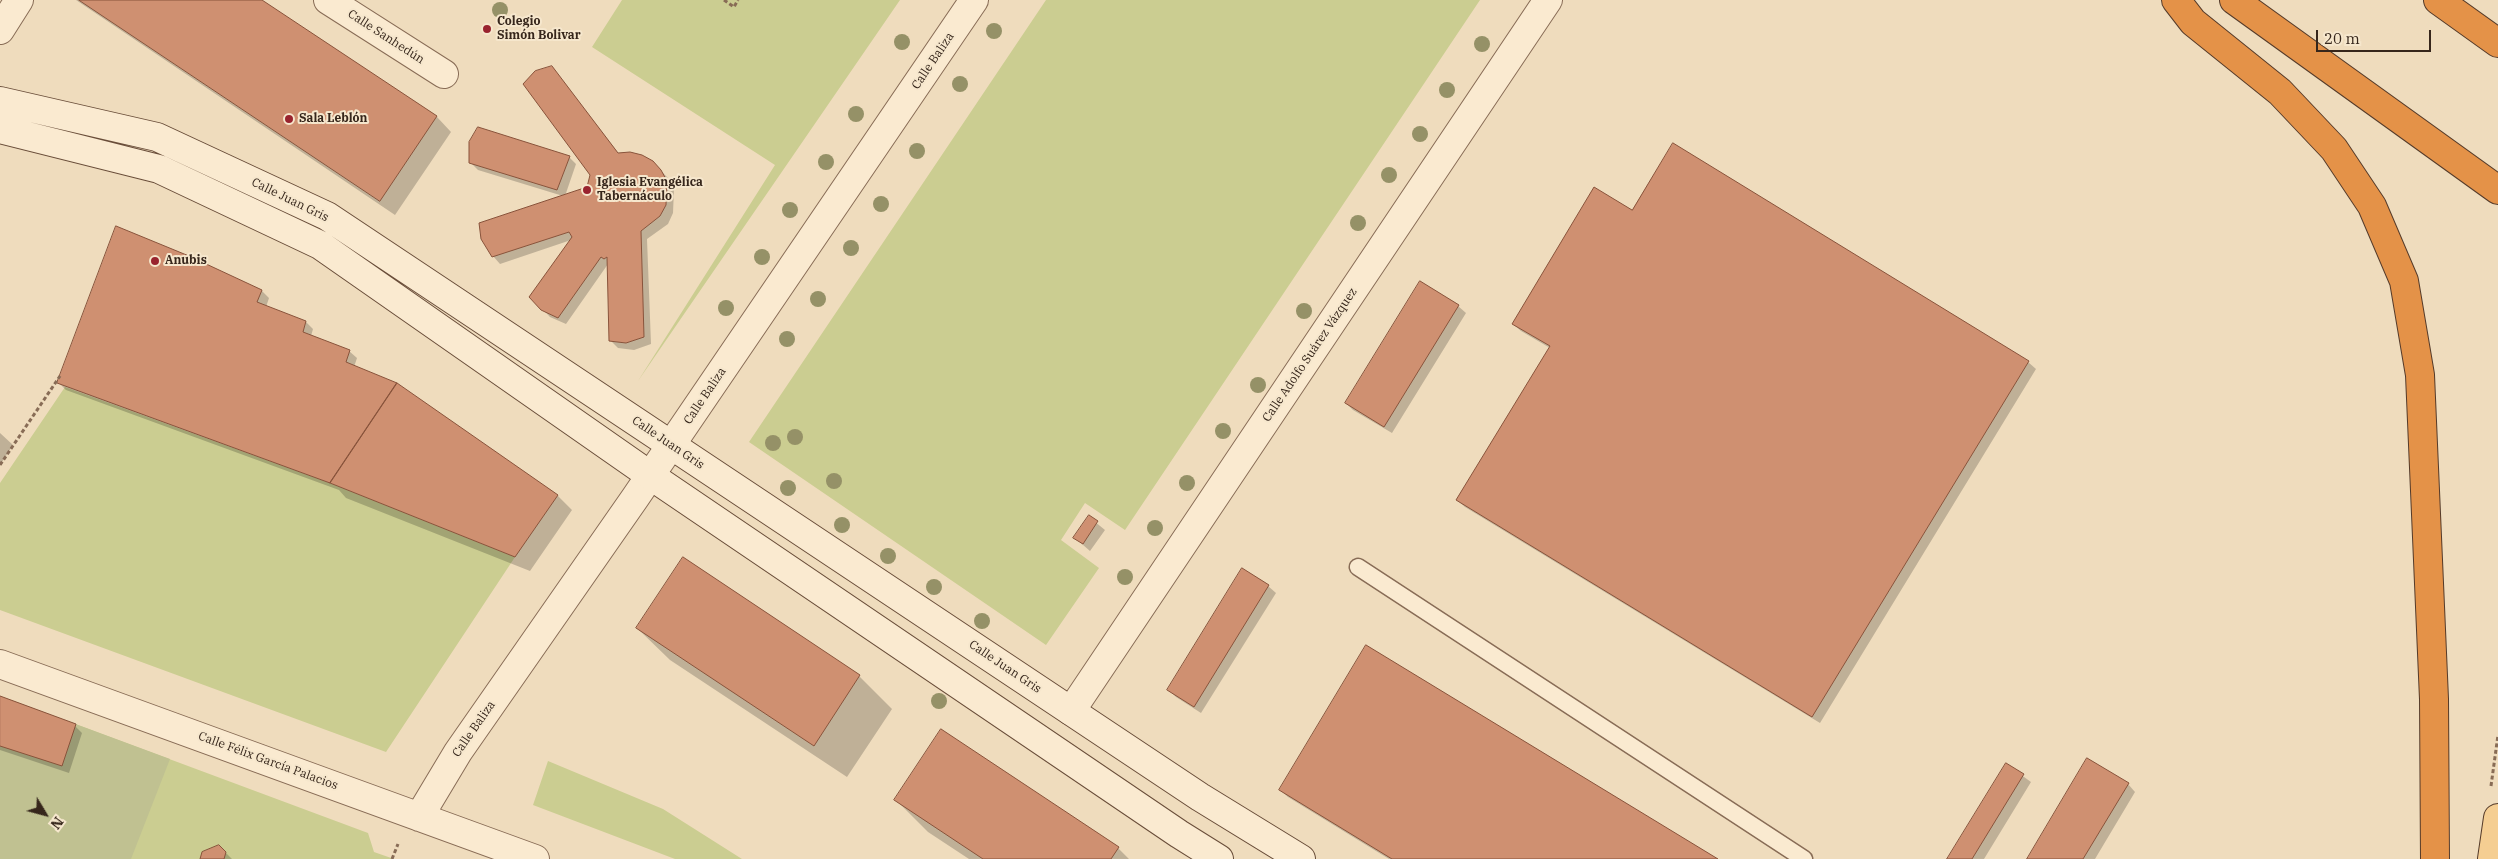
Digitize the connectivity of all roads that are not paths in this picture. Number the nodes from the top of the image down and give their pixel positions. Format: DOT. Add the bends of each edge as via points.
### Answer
graph roads {
  1 [pos="19,0"];
  2 [pos="328,0"];
  3 [pos="974,0"];
  4 [pos="1548,0"];
  5 [pos="2176,0"];
  6 [pos="2234,0"];
  7 [pos="2438,0"];
  8 [pos="0,30"];
  9 [pos="2498,42"];
  10 [pos="444,74"];
  11 [pos="0,101"];
  12 [pos="0,129"];
  13 [pos="2498,190"];
  14 [pos="672,445"];
  15 [pos="651,476"];
  16 [pos="1358,567"];
  17 [pos="0,664"];
  18 [pos="1071,711"];
  19 [pos="2498,818"];
  20 [pos="410,826"];
  21 [pos="535,859"];
  22 [pos="1220,859"];
  23 [pos="1301,859"];
  24 [pos="1804,859"];
  25 [pos="2436,859"];
  26 [pos="2492,859"];
  1 -- 8 [label="main road"];
  2 -- 10 [label="main road, Calle Sanhedún"];
  3 -- 14 [label="main road, Calle Baliza"];
  4 -- 18 [label="main road, Calle Adolfo Suárez Vázquez"];
  5 -- 25 [label="highway" via="2193,22 2280,92 2334,149 2372,206 2404,282 2420,375 2434,699"];
  6 -- 13 [label="highway"];
  7 -- 9 [label="highway"];
  11 -- 14 [label="main road, Calle Juan Gris" via="157,137 326,216"];
  12 -- 15 [label="main road" via="159,169 320,245"];
  14 -- 15 [label="main road, Calle Baliza"];
  14 -- 18 [label="main road, Calle Juan Gris"];
  15 -- 20 [label="main road, Calle Baliza"];
  15 -- 22 [label="main road"];
  16 -- 24 [label="lane"];
  17 -- 20 [label="main road, Calle Félix García Palacios"];
  18 -- 23 [label="main road, Calle Juan Gris" via="1200,797"];
  19 -- 26 [label="main road"];
  20 -- 21 [label="main road, Calle Félix García Palacios"];
}
